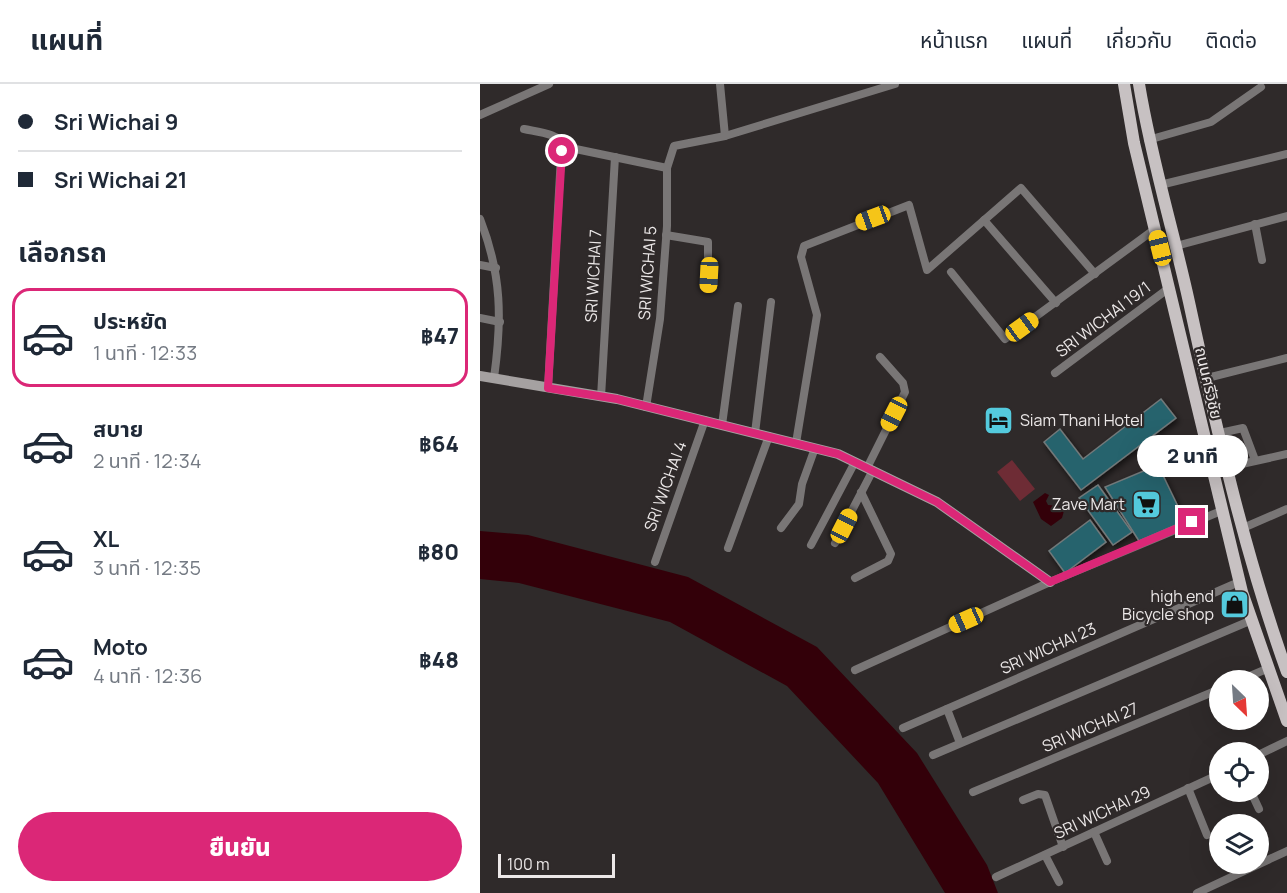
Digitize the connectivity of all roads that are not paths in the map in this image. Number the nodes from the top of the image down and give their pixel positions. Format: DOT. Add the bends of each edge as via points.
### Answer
graph roads {
  1 [pos="549,84"];
  2 [pos="720,84"];
  3 [pos="895,84"];
  4 [pos="1124,84"];
  5 [pos="1139,84"];
  6 [pos="1261,87"];
  7 [pos="480,115"];
  8 [pos="524,129"];
  9 [pos="725,136"];
  10 [pos="1148,140"];
  11 [pos="566,147"];
  12 [pos="1287,154"];
  13 [pos="615,157"];
  14 [pos="667,168"];
  15 [pos="1160,184"];
  16 [pos="1287,216"];
  17 [pos="480,219"];
  18 [pos="984,220"];
  19 [pos="1255,224"];
  20 [pos="1155,229"];
  21 [pos="666,235"];
  22 [pos="1176,246"];
  23 [pos="1262,260"];
  24 [pos="480,265"];
  25 [pos="496,268"];
  26 [pos="951,272"];
  27 [pos="1095,274"];
  28 [pos="1169,288"];
  29 [pos="708,289"];
  30 [pos="771,302"];
  31 [pos="1056,303"];
  32 [pos="738,306"];
  33 [pos="480,318"];
  34 [pos="500,322"];
  35 [pos="1194,324"];
  36 [pos="1179,328"];
  37 [pos="879,357"];
  38 [pos="1287,357"];
  39 [pos="1055,374"];
  40 [pos="480,376"];
  41 [pos="494,378"];
  42 [pos="1207,378"];
  43 [pos="548,388"];
  44 [pos="1210,393"];
  45 [pos="1196,396"];
  46 [pos="601,397"];
  47 [pos="646,407"];
  48 [pos="705,420"];
  49 [pos="722,425"];
  50 [pos="755,433"];
  51 [pos="1220,433"];
  52 [pos="769,436"];
  53 [pos="796,443"];
  54 [pos="815,448"];
  55 [pos="1287,454"];
  56 [pos="1255,460"];
  57 [pos="855,462"];
  58 [pos="1228,467"];
  59 [pos="870,469"];
  60 [pos="861,492"];
  61 [pos="1287,509"];
  62 [pos="1221,511"];
  63 [pos="781,528"];
  64 [pos="1243,528"];
  65 [pos="835,543"];
  66 [pos="811,545"];
  67 [pos="728,548"];
  68 [pos="655,562"];
  69 [pos="855,578"];
  70 [pos="1050,582"];
  71 [pos="1239,582"];
  72 [pos="1252,620"];
  73 [pos="1269,668"];
  74 [pos="855,670"];
  75 [pos="1264,670"];
  76 [pos="1287,672"];
  77 [pos="1209,694"];
  78 [pos="947,709"];
  79 [pos="1287,721"];
  80 [pos="903,728"];
  81 [pos="1287,741"];
  82 [pos="960,743"];
  83 [pos="1269,750"];
  84 [pos="933,755"];
  85 [pos="1209,779"];
  86 [pos="1188,789"];
  87 [pos="973,792"];
  88 [pos="1023,800"];
  89 [pos="1255,802"];
  90 [pos="1259,810"];
  91 [pos="1094,832"];
  92 [pos="1207,835"];
  93 [pos="1063,847"];
  94 [pos="1287,851"];
  95 [pos="1045,855"];
  96 [pos="1107,861"];
  97 [pos="996,877"];
  98 [pos="1059,882"];
  99 [pos="1197,893"];
  1 -- 7 [label="street"];
  2 -- 9 [label="street"];
  3 -- 9 [label="street"];
  4 -- 20 [label="main road, ถนนศรีวิชัย"];
  5 -- 10 [label="main road, ถนนศรีวิชัย"];
  6 -- 10 [label="street" via="1211,122"];
  8 -- 11 [label="street" via="552,135"];
  9 -- 14 [label="street, SRI WICHAI 5" via="676,143"];
  10 -- 15 [label="main road, ถนนศรีวิชัย"];
  11 -- 13 [label="street"];
  11 -- 43 [label="street" via="561,156"];
  12 -- 15 [label="street"];
  13 -- 14 [label="street"];
  13 -- 46 [label="street, SRI WICHAI 7"];
  14 -- 21 [label="street, SRI WICHAI 5"];
  15 -- 22 [label="main road, ถนนศรีวิชัย"];
  16 -- 19 [label="street"];
  17 -- 25 [label="street"];
  18 -- 27 [label="street" via="1021,188"];
  18 -- 31 [label="street"];
  18 -- 53 [label="street" via="927,270 909,205 804,246 801,257 816,309 816,328"];
  19 -- 22 [label="street"];
  19 -- 23 [label="street"];
  20 -- 27 [label="street"];
  20 -- 28 [label="main road, ถนนศรีวิชัย"];
  21 -- 29 [label="street" via="708,242"];
  21 -- 47 [label="street, SRI WICHAI 5" via="660,319"];
  22 -- 35 [label="main road, ถนนศรีวิชัย"];
  24 -- 25 [label="street"];
  25 -- 34 [label="street"];
  26 -- 31 [label="street" via="1005,339"];
  27 -- 31 [label="street"];
  28 -- 36 [label="main road, ถนนศรีวิชัย"];
  28 -- 39 [label="street, SRI WICHAI 19/1"];
  30 -- 50 [label="street"];
  32 -- 49 [label="street"];
  33 -- 34 [label="street"];
  34 -- 41 [label="street"];
  35 -- 36 [label="main road" via="1190,332"];
  35 -- 42 [label="main road, ถนนศรีวิชัย"];
  36 -- 45 [label="main road, ถนนศรีวิชัย"];
  37 -- 59 [label="street" via="903,383 905,392"];
  38 -- 42 [label="street"];
  40 -- 41 [label="street"];
  41 -- 43 [label="street"];
  42 -- 44 [label="main road, ถนนศรีวิชัย"];
  43 -- 46 [label="street"];
  44 -- 45 [label="main road" via="1202,387"];
  44 -- 51 [label="main road, ถนนศรีวิชัย"];
  45 -- 62 [label="main road, ถนนศรีวิชัย"];
  46 -- 47 [label="street"];
  47 -- 48 [label="street"];
  48 -- 49 [label="street"];
  48 -- 68 [label="street, SRI WICHAI 4"];
  49 -- 50 [label="street"];
  50 -- 52 [label="street"];
  51 -- 56 [label="street" via="1243,428"];
  51 -- 58 [label="main road, ถนนศรีวิชัย"];
  52 -- 53 [label="street"];
  52 -- 67 [label="street"];
  53 -- 54 [label="street"];
  54 -- 57 [label="street"];
  54 -- 63 [label="street" via="799,504"];
  55 -- 56 [label="street"];
  56 -- 58 [label="street"];
  57 -- 59 [label="street"];
  57 -- 66 [label="street"];
  58 -- 64 [label="main road, ถนนศรีวิชัย"];
  59 -- 60 [label="street"];
  59 -- 70 [label="street" via="937,502"];
  60 -- 65 [label="street"];
  60 -- 69 [label="street" via="891,554 888,561"];
  61 -- 64 [label="street"];
  62 -- 70 [label="street"];
  62 -- 71 [label="main road, ถนนศรีวิชัย"];
  64 -- 76 [label="main road, ถนนศรีวิชัย" via="1260,596"];
  70 -- 74 [label="street"];
  71 -- 72 [label="main road, ถนนศรีวิชัย"];
  71 -- 78 [label="street, SRI WICHAI 23"];
  72 -- 73 [label="main road, ถนนศรีวิชัย"];
  72 -- 82 [label="street"];
  73 -- 75 [label="street"];
  73 -- 79 [label="main road, ถนนศรีวิชัย"];
  77 -- 87 [label="street, SRI WICHAI 27"];
  78 -- 80 [label="street, SRI WICHAI 23"];
  78 -- 82 [label="street"];
  81 -- 83 [label="street"];
  82 -- 84 [label="street"];
  85 -- 86 [label="street, SRI WICHAI 29"];
  86 -- 91 [label="street, SRI WICHAI 29"];
  86 -- 92 [label="street"];
  88 -- 93 [label="street" via="1045,795"];
  89 -- 90 [label="street"];
  91 -- 93 [label="street, SRI WICHAI 29"];
  91 -- 96 [label="street"];
  93 -- 95 [label="street, SRI WICHAI 29"];
  94 -- 99 [label="street"];
  95 -- 97 [label="street, SRI WICHAI 29"];
  95 -- 98 [label="street"];
}
